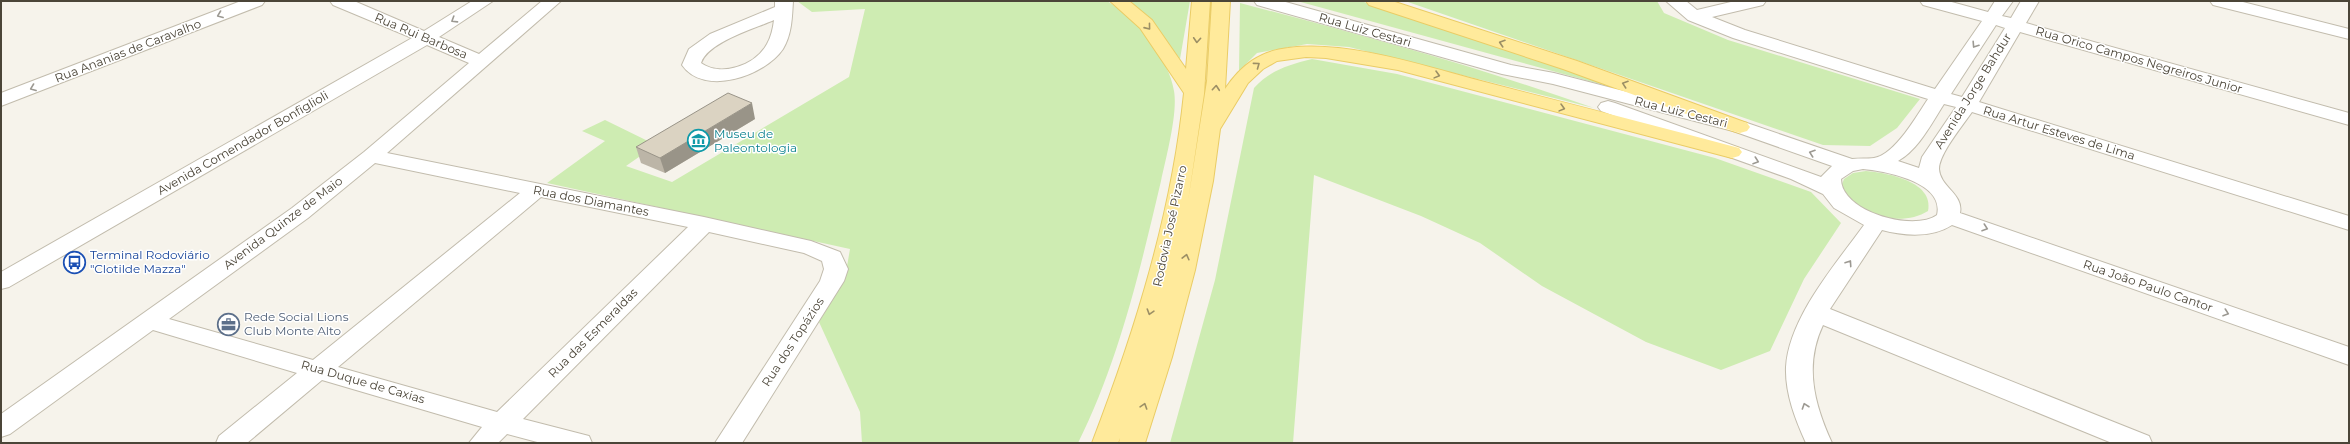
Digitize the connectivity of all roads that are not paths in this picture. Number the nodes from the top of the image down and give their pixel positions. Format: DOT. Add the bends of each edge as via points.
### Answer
graph roads {
  1 [pos="256,1"];
  2 [pos="339,1"];
  3 [pos="484,1"];
  4 [pos="552,1"];
  5 [pos="1119,1"];
  6 [pos="1201,1"];
  7 [pos="1221,1"];
  8 [pos="1375,1"];
  9 [pos="1757,1"];
  10 [pos="1929,1"];
  11 [pos="2004,1"];
  12 [pos="2030,1"];
  13 [pos="2219,1"];
  14 [pos="1265,2"];
  15 [pos="784,6"];
  16 [pos="1688,6"];
  17 [pos="1993,19"];
  18 [pos="2014,25"];
  19 [pos="2349,34"];
  20 [pos="424,39"];
  21 [pos="480,61"];
  22 [pos="1509,70"];
  23 [pos="1194,94"];
  24 [pos="1941,98"];
  25 [pos="2,99"];
  26 [pos="1967,105"];
  27 [pos="2349,119"];
  28 [pos="1740,128"];
  29 [pos="1210,130"];
  30 [pos="1732,152"];
  31 [pos="371,156"];
  32 [pos="1879,164"];
  33 [pos="1849,165"];
  34 [pos="1933,184"];
  35 [pos="1830,189"];
  36 [pos="536,190"];
  37 [pos="1948,216"];
  38 [pos="1877,222"];
  39 [pos="2349,223"];
  40 [pos="704,224"];
  41 [pos="811,248"];
  42 [pos="1,282"];
  43 [pos="1822,304"];
  44 [pos="148,321"];
  45 [pos="2349,356"];
  46 [pos="319,369"];
  47 [pos="502,423"];
  48 [pos="1,427"];
  49 [pos="229,443"];
  50 [pos="482,443"];
  51 [pos="579,443"];
  52 [pos="728,443"];
  53 [pos="1105,443"];
  54 [pos="1132,443"];
  55 [pos="1819,443"];
  56 [pos="2139,443"];
  1 -- 25 [label="street, Rua Ananias de Caravalho, one-way"];
  2 -- 20 [label="street, Rua Rui Barbosa"];
  3 -- 20 [label="street, Avenida Comendador Bonfiglioli, one-way"];
  4 -- 21 [label="street, Avenida Quinze de Maio"];
  5 -- 23 [label="main road, one-way" via="1146,24"];
  6 -- 23 [label="main road, Rodovia José Pizarro, one-way"];
  29 -- 7 [label="main road, Rodovia José Pizarro, one-way"];
  28 -- 8 [label="main road, one-way" via="1570,65"];
  9 -- 16 [label="street"];
  10 -- 17 [label="street, Rua Orico Campos Negreiros Junior"];
  11 -- 17 [label="street, Avenida Jorge Bahdur"];
  12 -- 18 [label="street, Avenida Jorge Bahdur"];
  13 -- 19 [label="street"];
  14 -- 22 [label="street, Rua Luiz Cestari"];
  15 -- 15 [label="street" via="779,39 763,62 733,75 707,74 691,65 695,53 716,38"];
  16 -- 24 [label="street, Rua Artur Esteves de Lima" via="1739,34"];
  17 -- 18 [label="street, Rua Orico Campos Negreiros Junior"];
  17 -- 24 [label="street, Avenida Jorge Bahdur, one-way"];
  18 -- 26 [label="street, Avenida Jorge Bahdur"];
  18 -- 27 [label="street, Rua Orico Campos Negreiros Junior"];
  20 -- 21 [label="street, Rua Rui Barbosa"];
  20 -- 42 [label="street, Avenida Comendador Bonfiglioli"];
  21 -- 31 [label="street, Avenida Quinze de Maio"];
  22 -- 28 [label="street, Rua Luiz Cestari" via="1554,79"];
  22 -- 30 [label="street, Rua Luiz Cestari"];
  23 -- 53 [label="main road, Rodovia José Pizarro, one-way" via="1167,250 1131,374"];
  24 -- 26 [label="street, Rua Artur Esteves de Lima"];
  24 -- 32 [label="street, Avenida Jorge Bahdur" via="1899,152"];
  26 -- 34 [label="street, Avenida Jorge Bahdur" via="1932,157 1929,169"];
  26 -- 39 [label="street, Rua Artur Esteves de Lima"];
  33 -- 28 [label="street, Rua Luiz Cestari, one-way"];
  29 -- 30 [label="main road, one-way" via="1234,89 1256,65 1264,60 1302,51 1347,55 1399,65"];
  54 -- 29 [label="main road, Rodovia José Pizarro, one-way" via="1177,295 1195,220"];
  30 -- 35 [label="street, Rua Luiz Cestari, one-way"];
  31 -- 36 [label="street, Rua dos Diamantes"];
  31 -- 44 [label="street, Avenida Quinze de Maio" via="300,213"];
  32 -- 33 [label="street"];
  32 -- 34 [label="street" via="1911,172"];
  33 -- 35 [label="street" via="1839,168 1832,174 1829,181"];
  34 -- 37 [label="street" via="1950,206"];
  35 -- 38 [label="street" via="1849,209"];
  36 -- 40 [label="street, Rua dos Diamantes"];
  36 -- 46 [label="street"];
  37 -- 38 [label="street" via="1936,224 1916,228"];
  37 -- 45 [label="street, Rua João Paulo Cantor, one-way"];
  43 -- 38 [label="street, one-way"];
  40 -- 41 [label="street, Rua dos Diamantes"];
  40 -- 47 [label="street, Rua das Esmeraldas"];
  41 -- 52 [label="street, Rua dos Topázios" via="832,257 836,269 832,281"];
  55 -- 43 [label="street, one-way" via="1802,396 1799,367 1804,340"];
  43 -- 56 [label="street"];
  44 -- 46 [label="street, Rua Duque de Caxias"];
  44 -- 48 [label="street, Avenida Quinze de Maio"];
  46 -- 47 [label="street, Rua Duque de Caxias"];
  46 -- 49 [label="street"];
  47 -- 50 [label="street, Rua das Esmeraldas"];
  47 -- 51 [label="street, Rua Duque de Caxias"];
}
